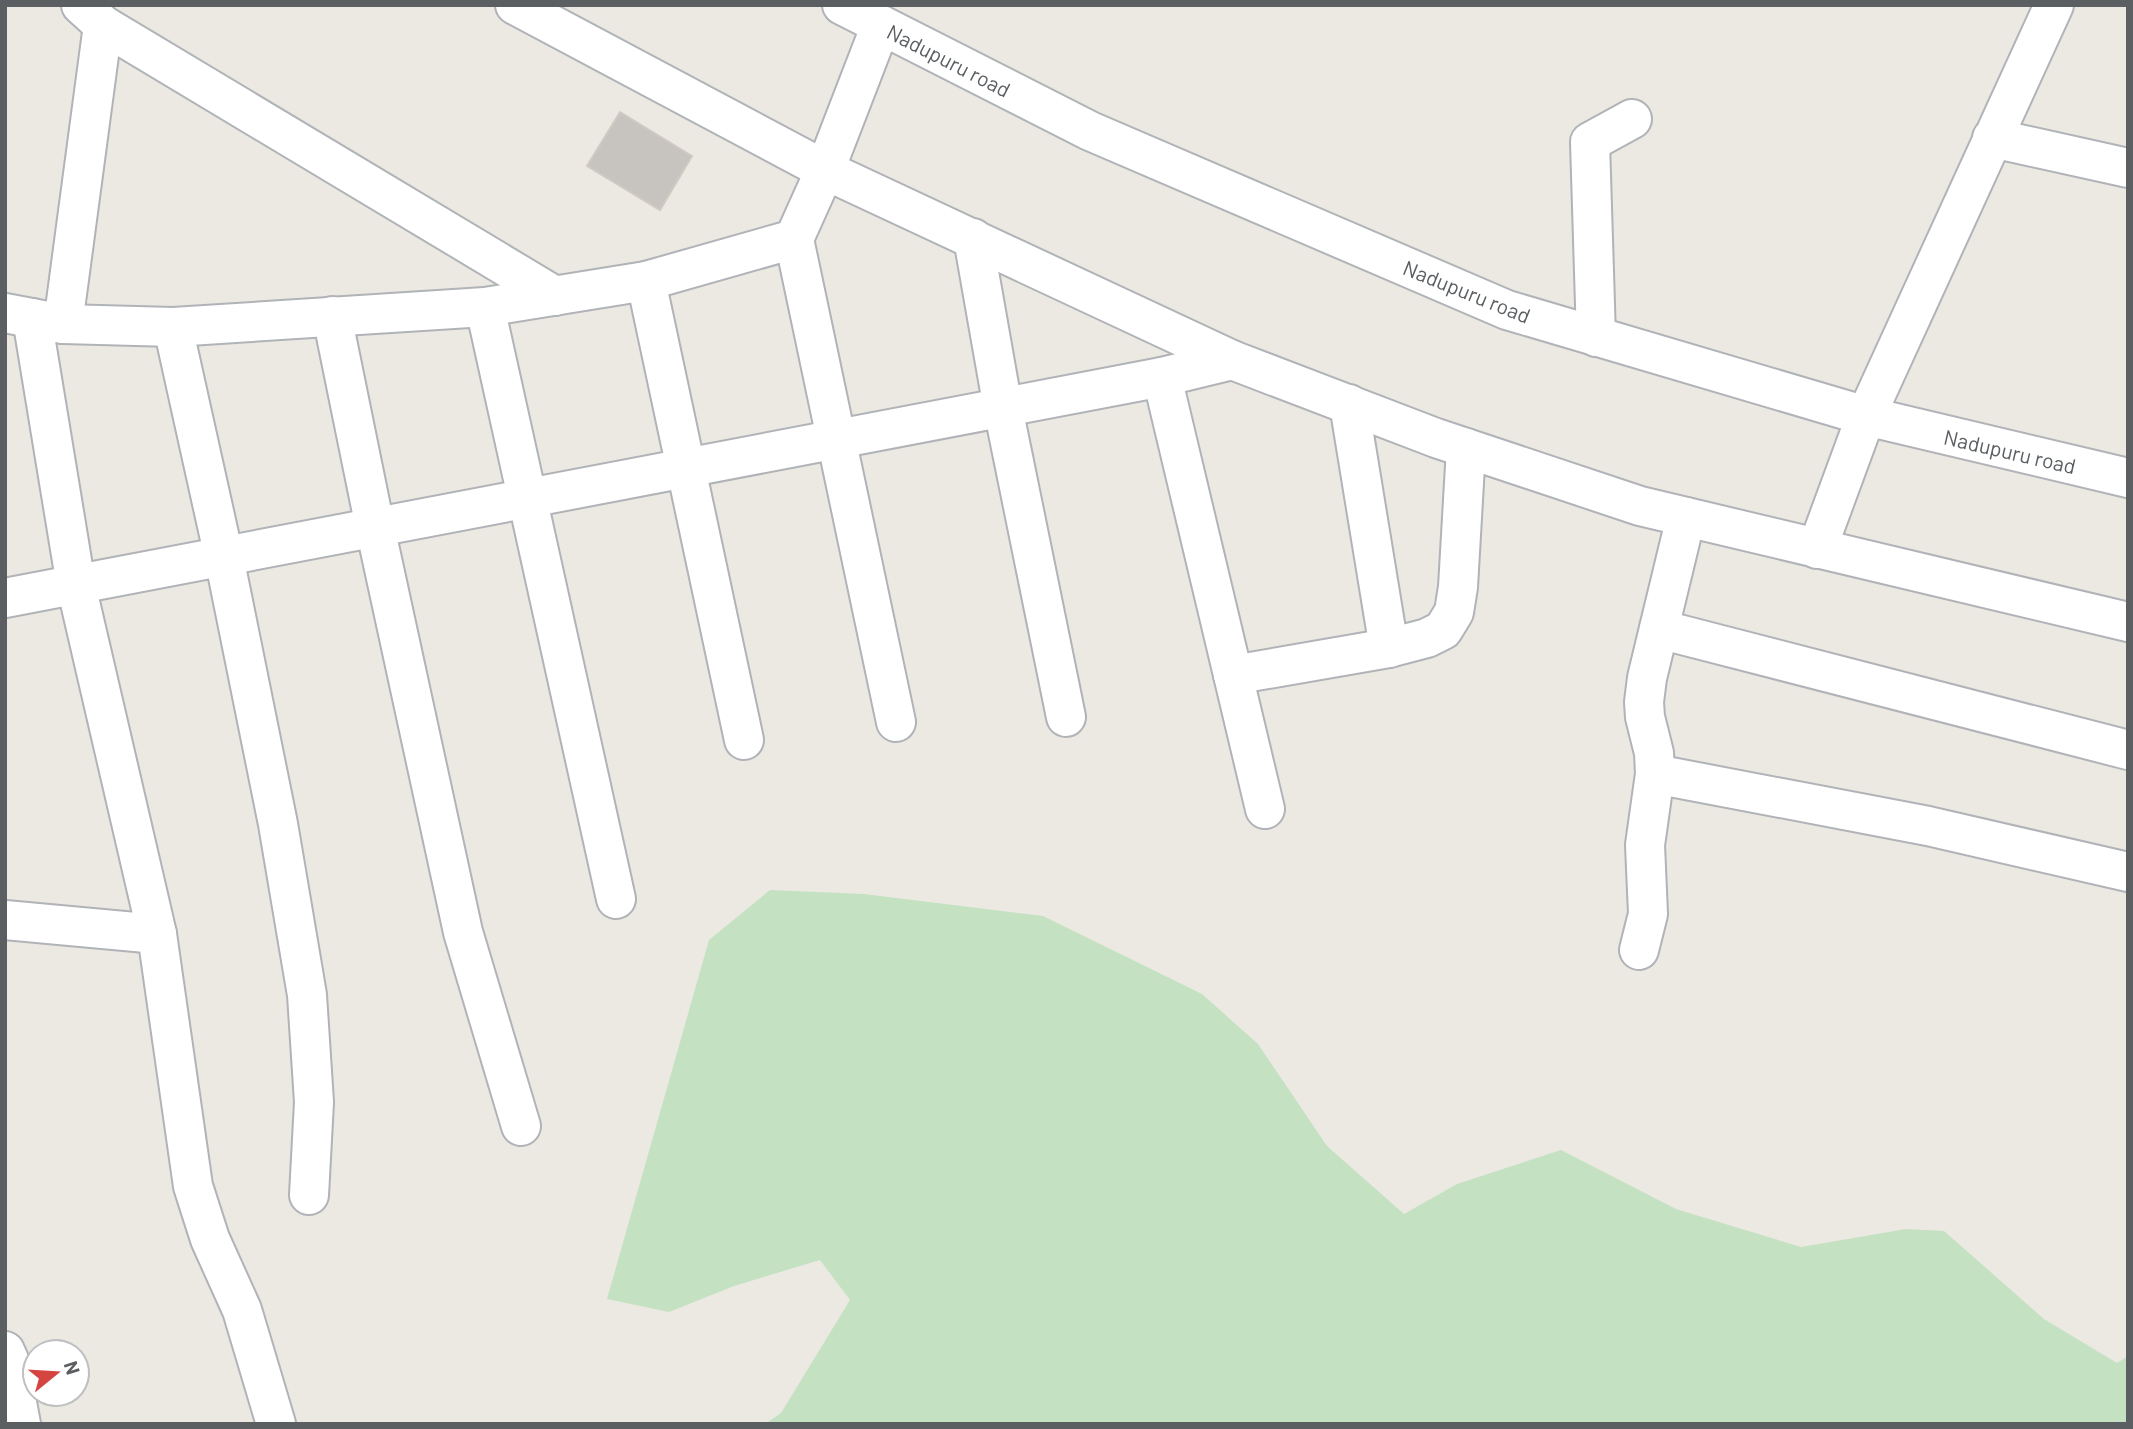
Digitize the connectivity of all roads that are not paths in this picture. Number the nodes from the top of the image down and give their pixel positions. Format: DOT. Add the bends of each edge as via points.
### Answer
graph roads {
  1 [pos="515,5"];
  2 [pos="843,6"];
  3 [pos="2042,9"];
  4 [pos="92,15"];
  5 [pos="881,25"];
  6 [pos="1632,119"];
  7 [pos="1993,138"];
  8 [pos="2128,168"];
  9 [pos="825,170"];
  10 [pos="972,238"];
  11 [pos="794,239"];
  12 [pos="646,281"];
  13 [pos="555,296"];
  14 [pos="485,307"];
  15 [pos="332,316"];
  16 [pos="33,318"];
  17 [pos="173,327"];
  18 [pos="1596,337"];
  19 [pos="1232,360"];
  20 [pos="1162,377"];
  21 [pos="1349,404"];
  22 [pos="1003,408"];
  23 [pos="1866,416"];
  24 [pos="836,440"];
  25 [pos="1466,448"];
  26 [pos="686,469"];
  27 [pos="2128,478"];
  28 [pos="529,499"];
  29 [pos="1686,517"];
  30 [pos="374,527"];
  31 [pos="1817,548"];
  32 [pos="224,557"];
  33 [pos="76,585"];
  34 [pos="5,598"];
  35 [pos="2128,622"];
  36 [pos="1659,629"];
  37 [pos="1389,648"];
  38 [pos="1234,675"];
  39 [pos="1066,717"];
  40 [pos="896,722"];
  41 [pos="744,740"];
  42 [pos="2128,750"];
  43 [pos="1655,774"];
  44 [pos="1265,809"];
  45 [pos="2128,872"];
  46 [pos="616,899"];
  47 [pos="5,920"];
  48 [pos="157,934"];
  49 [pos="1639,950"];
  50 [pos="521,1126"];
  51 [pos="309,1195"];
  52 [pos="5,1351"];
  53 [pos="20,1424"];
  54 [pos="276,1424"];
  1 -- 9 [label="street"];
  2 -- 5 [label="street, Nadupuru road"];
  3 -- 7 [label="street"];
  4 -- 13 [label="street"];
  4 -- 16 [label="street"];
  5 -- 9 [label="street"];
  5 -- 18 [label="street, Nadupuru road" via="1090,131 1507,310"];
  6 -- 18 [label="street" via="1590,142"];
  7 -- 8 [label="street"];
  7 -- 23 [label="street"];
  9 -- 10 [label="street"];
  9 -- 11 [label="street"];
  10 -- 19 [label="street"];
  10 -- 22 [label="street"];
  11 -- 12 [label="street"];
  11 -- 24 [label="street"];
  12 -- 13 [label="street"];
  12 -- 26 [label="street"];
  13 -- 14 [label="street"];
  14 -- 15 [label="street"];
  14 -- 28 [label="street"];
  15 -- 17 [label="street"];
  15 -- 30 [label="street"];
  16 -- 17 [label="street"];
  16 -- 33 [label="street"];
  17 -- 32 [label="street"];
  18 -- 23 [label="street, Nadupuru road"];
  19 -- 20 [label="street"];
  19 -- 21 [label="street"];
  20 -- 22 [label="street"];
  20 -- 38 [label="street"];
  21 -- 25 [label="street"];
  21 -- 37 [label="street"];
  22 -- 24 [label="street"];
  22 -- 39 [label="street"];
  23 -- 27 [label="street, Nadupuru road"];
  23 -- 31 [label="street"];
  24 -- 26 [label="street"];
  24 -- 40 [label="street"];
  25 -- 29 [label="street"];
  25 -- 37 [label="street" via="1454,612 1443,630"];
  26 -- 28 [label="street"];
  26 -- 41 [label="street"];
  28 -- 30 [label="street"];
  28 -- 46 [label="street"];
  29 -- 31 [label="street"];
  29 -- 36 [label="street"];
  30 -- 32 [label="street"];
  30 -- 50 [label="street" via="463,932"];
  31 -- 35 [label="street"];
  32 -- 33 [label="street"];
  32 -- 51 [label="street" via="307,995 314,1102"];
  33 -- 34 [label="street"];
  33 -- 48 [label="street"];
  36 -- 42 [label="street"];
  36 -- 43 [label="street" via="1644,702"];
  37 -- 38 [label="street"];
  38 -- 44 [label="street"];
  43 -- 45 [label="street" via="1928,826"];
  43 -- 49 [label="street" via="1645,845 1648,914"];
  47 -- 48 [label="street"];
  48 -- 54 [label="street" via="193,1186 210,1239 242,1310"];
  52 -- 53 [label="street"];
}
